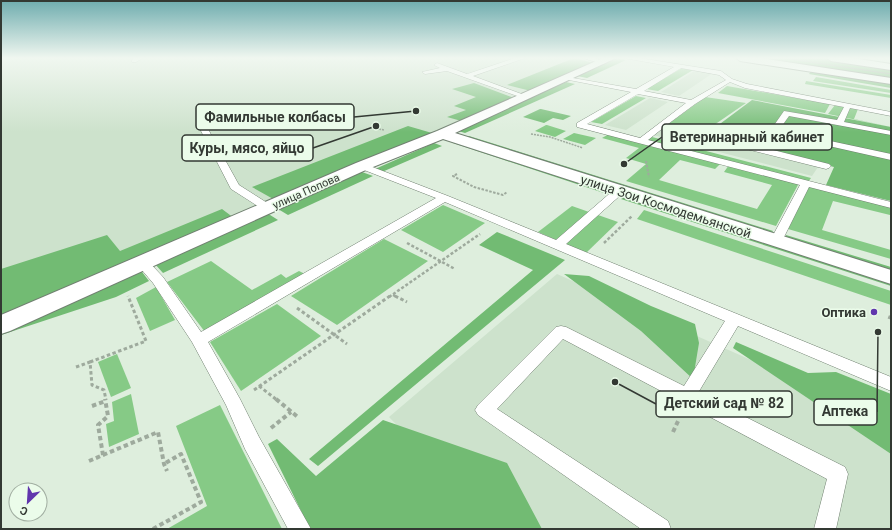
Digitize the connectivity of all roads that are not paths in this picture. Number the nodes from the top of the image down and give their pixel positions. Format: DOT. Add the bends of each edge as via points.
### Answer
graph roads {
  1 [pos="486,83"];
  2 [pos="558,83"];
  3 [pos="592,83"];
  4 [pos="653,83"];
  5 [pos="725,83"];
  6 [pos="737,83"];
  7 [pos="638,92"];
  8 [pos="525,97"];
  9 [pos="692,102"];
  10 [pos="848,106"];
  11 [pos="891,114"];
  12 [pos="839,123"];
  13 [pos="661,125"];
  14 [pos="204,129"];
  15 [pos="442,134"];
  16 [pos="891,134"];
  17 [pos="643,140"];
  18 [pos="891,157"];
  19 [pos="362,166"];
  20 [pos="826,166"];
  21 [pos="805,184"];
  22 [pos="616,194"];
  23 [pos="444,198"];
  24 [pos="891,205"];
  25 [pos="268,208"];
  26 [pos="776,241"];
  27 [pos="557,245"];
  28 [pos="142,263"];
  29 [pos="891,277"];
  30 [pos="734,319"];
  31 [pos="1,325"];
  32 [pos="200,340"];
  33 [pos="891,384"];
  34 [pos="687,396"];
  35 [pos="300,529"];
  36 [pos="660,529"];
  37 [pos="825,529"];
  1 -- 8 [label="lane"];
  2 -- 8 [label="street, улица Попова"];
  3 -- 7 [label="lane"];
  4 -- 7 [label="lane"];
  5 -- 9 [label="lane"];
  6 -- 10 [label="lane"];
  7 -- 9 [label="lane"];
  7 -- 17 [label="lane" via="580,125"];
  8 -- 15 [label="street, улица Попова"];
  9 -- 13 [label="lane"];
  10 -- 11 [label="lane"];
  10 -- 12 [label="lane"];
  12 -- 16 [label="lane"];
  12 -- 18 [label="lane" via="788,113 774,131"];
  13 -- 17 [label="lane"];
  13 -- 20 [label="lane"];
  14 -- 25 [label="lane" via="235,187"];
  15 -- 19 [label="street, улица Попова"];
  15 -- 22 [label="street, улица Зои Космодемьянской"];
  17 -- 21 [label="lane"];
  19 -- 23 [label="lane"];
  19 -- 25 [label="street, улица Попова"];
  21 -- 24 [label="lane"];
  21 -- 26 [label="lane"];
  22 -- 26 [label="street, улица Зои Космодемьянской"];
  22 -- 27 [label="lane"];
  23 -- 27 [label="lane"];
  23 -- 32 [label="lane"];
  25 -- 28 [label="street, улица Попова"];
  26 -- 29 [label="street, улица Зои Космодемьянской"];
  27 -- 30 [label="lane"];
  28 -- 31 [label="street, улица Попова"];
  28 -- 32 [label="lane" via="158,280"];
  30 -- 33 [label="lane"];
  30 -- 34 [label="lane" via="720,346"];
  32 -- 35 [label="lane"];
  34 -- 36 [label="lane" via="561,331 484,410"];
  34 -- 37 [label="lane" via="838,474"];
}
